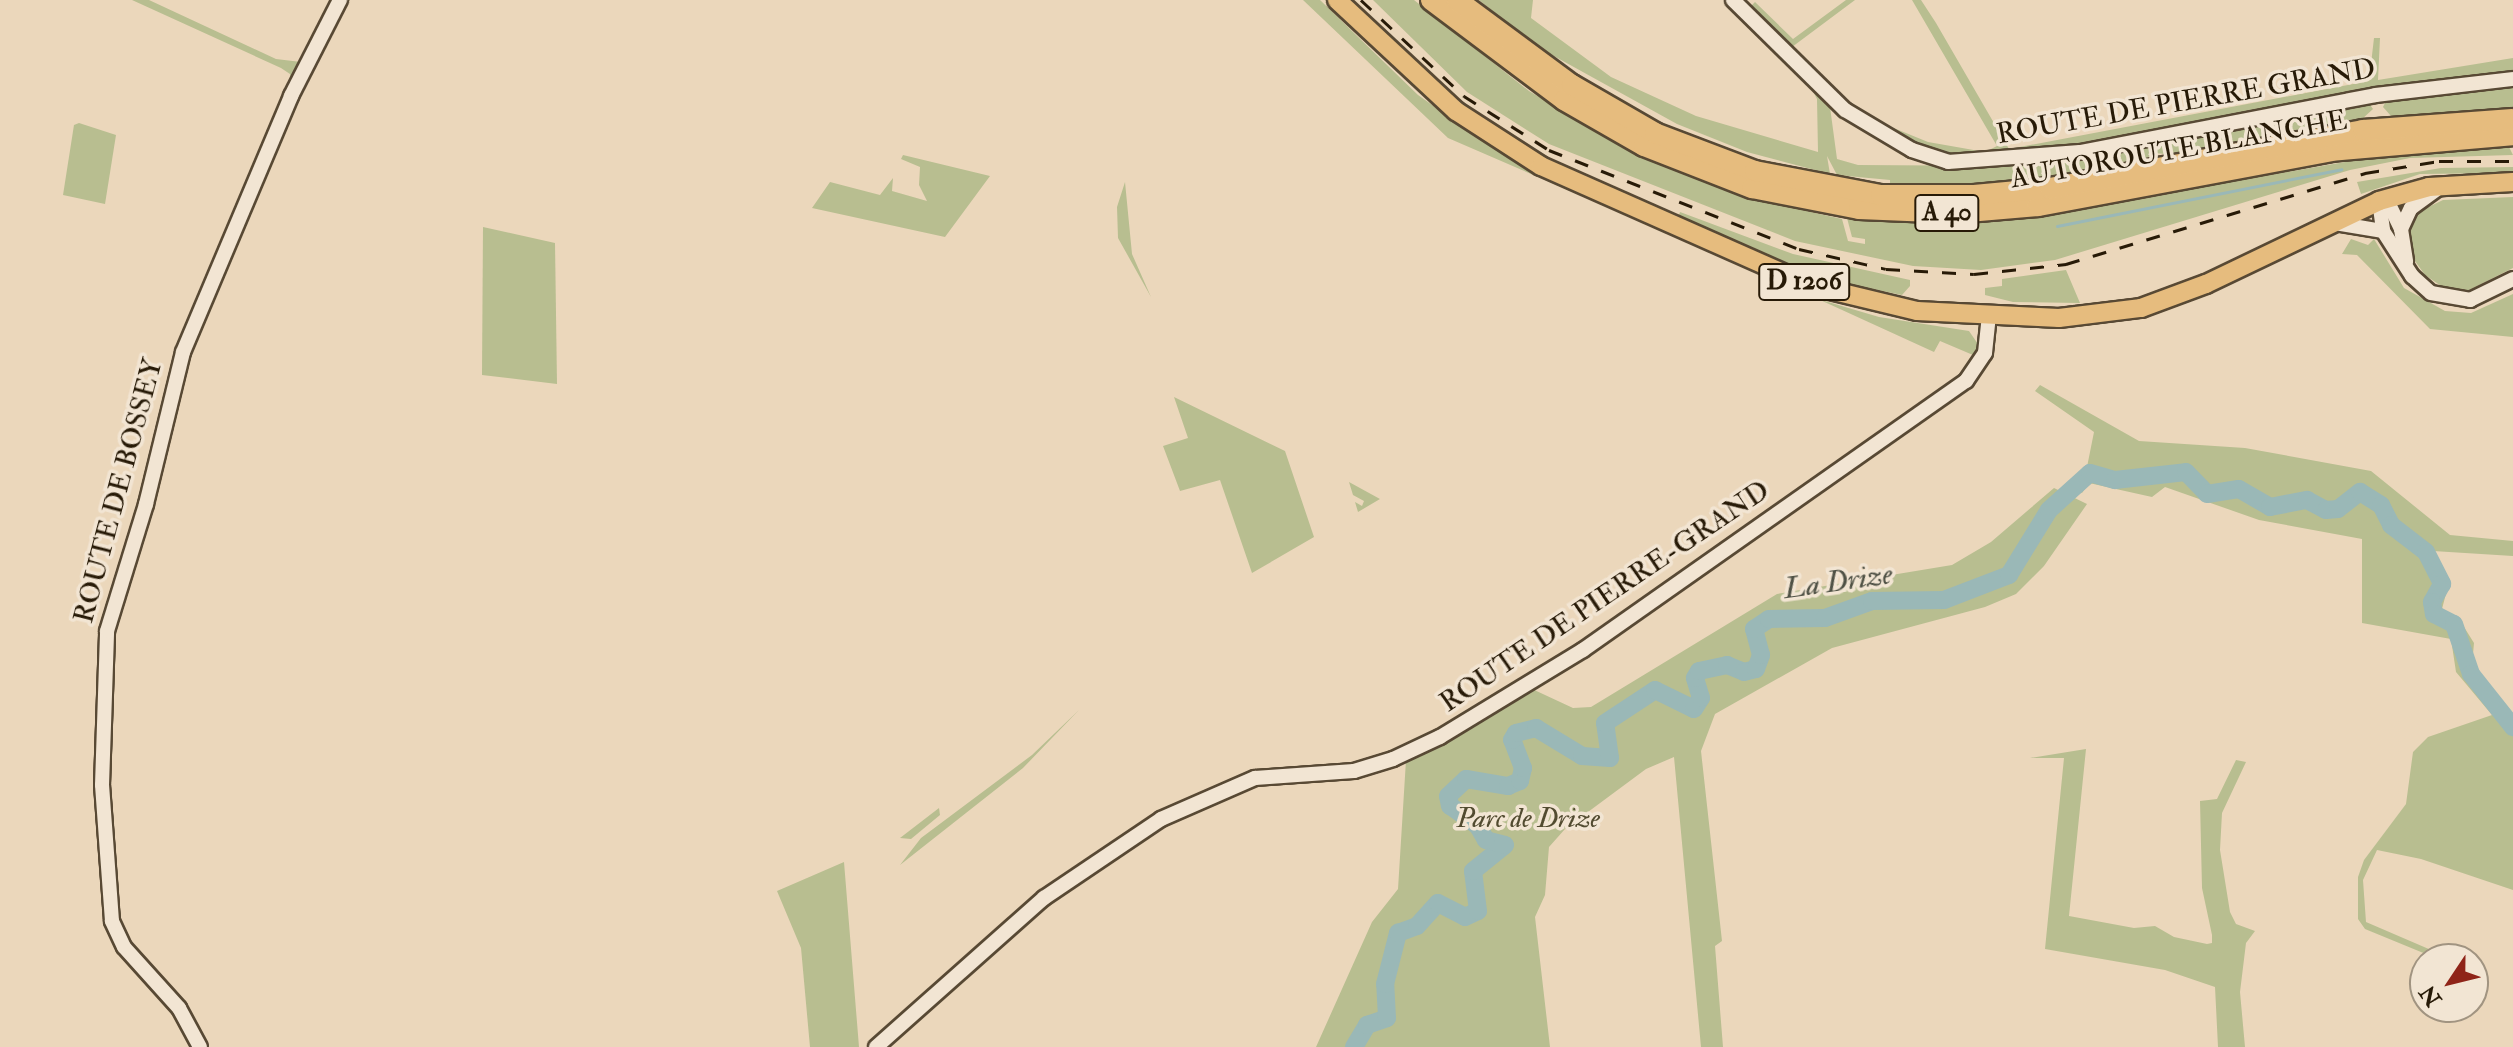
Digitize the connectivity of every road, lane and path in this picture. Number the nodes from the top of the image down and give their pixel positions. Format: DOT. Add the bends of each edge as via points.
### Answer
graph roads {
  1 [pos="340,0"];
  2 [pos="1337,0"];
  3 [pos="1431,0"];
  4 [pos="1457,0"];
  5 [pos="1733,0"];
  6 [pos="2513,79"];
  7 [pos="2513,119"];
  8 [pos="2513,135"];
  9 [pos="2513,182"];
  10 [pos="2442,186"];
  11 [pos="2383,200"];
  12 [pos="2331,222"];
  13 [pos="2401,229"];
  14 [pos="2383,231"];
  15 [pos="2408,270"];
  16 [pos="2513,279"];
  17 [pos="1989,316"];
  18 [pos="200,1047"];
  19 [pos="876,1047"];
  1 -- 18 [label="street, ROUTE DE BOSSEY" via="291,96 183,352 146,504 108,624 102,772 112,921 124,947 179,1008"];
  2 -- 17 [label="main road, D 1206" via="1456,111 1550,170 1809,285 1905,309"];
  3 -- 8 [label="highway, AUTOROUTE BLANCHE / A 40" via="1564,100 1644,146 1752,188 1859,209 2011,209 2331,151"];
  4 -- 7 [label="highway, AUTOROUTE BLANCHE / A 40" via="1559,77 1655,133 1755,171 1881,195 2050,188 2352,131"];
  5 -- 6 [label="street, ROUTE DE PIERRE GRAND" via="1845,110 1912,150 1948,162 2080,152 2320,104"];
  9 -- 10 [label="main road, D 1206"];
  10 -- 11 [label="main road, D 1206"];
  10 -- 13 [label="street" via="2411,208"];
  11 -- 12 [label="main road, D 1206"];
  11 -- 13 [label="street"];
  11 -- 14 [label="street"];
  12 -- 14 [label="street"];
  12 -- 17 [label="main road, D 1206" via="2206,284 2141,308 2076,318"];
  13 -- 15 [label="street"];
  14 -- 15 [label="street"];
  15 -- 16 [label="street" via="2426,289 2452,300 2482,297"];
  17 -- 19 [label="street, ROUTE DE PIERRE-GRAND" via="1985,353 1966,381 1583,650 1393,759 1354,771 1255,778 1161,819 1044,898"];
}
